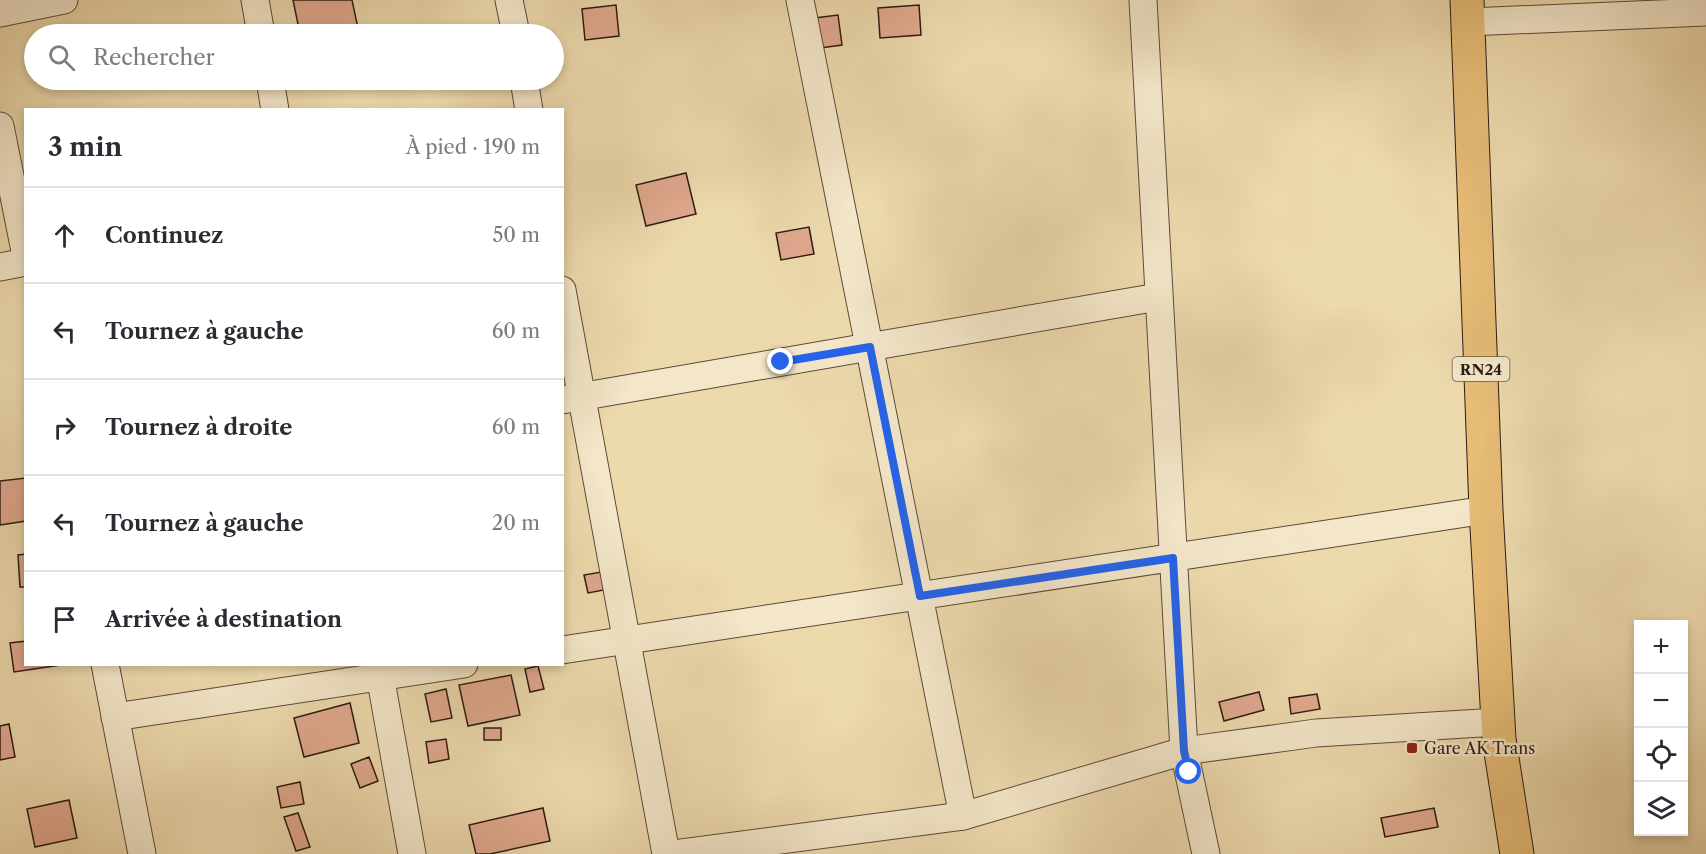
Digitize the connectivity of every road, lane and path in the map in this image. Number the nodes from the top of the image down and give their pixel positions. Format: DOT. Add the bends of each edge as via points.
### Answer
graph roads {
  1 [pos="64,0"];
  2 [pos="255,0"];
  3 [pos="509,0"];
  4 [pos="800,0"];
  5 [pos="1143,0"];
  6 [pos="1671,7"];
  7 [pos="1468,11"];
  8 [pos="1706,12"];
  9 [pos="0,13"];
  10 [pos="259,24"];
  11 [pos="514,24"];
  12 [pos="272,90"];
  13 [pos="526,90"];
  14 [pos="275,108"];
  15 [pos="529,108"];
  16 [pos="0,126"];
  17 [pos="24,246"];
  18 [pos="24,262"];
  19 [pos="0,267"];
  20 [pos="1158,297"];
  21 [pos="564,312"];
  22 [pos="870,347"];
  23 [pos="572,398"];
  24 [pos="1486,510"];
  25 [pos="1173,558"];
  26 [pos="920,596"];
  27 [pos="627,640"];
  28 [pos="564,650"];
  29 [pos="105,666"];
  30 [pos="440,666"];
  31 [pos="379,671"];
  32 [pos="115,717"];
  33 [pos="1498,722"];
  34 [pos="1184,751"];
  35 [pos="963,816"];
  36 [pos="142,854"];
  37 [pos="412,854"];
  38 [pos="666,854"];
  39 [pos="674,854"];
  40 [pos="1206,854"];
  41 [pos="1516,854"];
  1 -- 9 [label="street"];
  2 -- 10 [label="street"];
  3 -- 11 [label="street"];
  4 -- 22 [label="street"];
  5 -- 20 [label="street"];
  6 -- 7 [label="street"];
  6 -- 8 [label="street"];
  7 -- 24 [label="main road, RN24"];
  12 -- 14 [label="street"];
  13 -- 15 [label="street"];
  16 -- 17 [label="street"];
  18 -- 19 [label="street"];
  20 -- 22 [label="street"];
  20 -- 25 [label="street"];
  21 -- 23 [label="street"];
  22 -- 23 [label="street"];
  22 -- 26 [label="street"];
  23 -- 27 [label="street"];
  24 -- 25 [label="street"];
  24 -- 33 [label="main road, RN24"];
  25 -- 26 [label="street"];
  25 -- 34 [label="street"];
  26 -- 27 [label="street"];
  26 -- 35 [label="street"];
  27 -- 28 [label="street"];
  27 -- 38 [label="street"];
  29 -- 32 [label="street"];
  30 -- 31 [label="street"];
  31 -- 32 [label="street"];
  31 -- 37 [label="street"];
  32 -- 36 [label="street"];
  33 -- 34 [label="street" via="1316,733"];
  33 -- 41 [label="main road, RN24"];
  34 -- 35 [label="street"];
  34 -- 40 [label="street"];
  35 -- 39 [label="street"];
}
